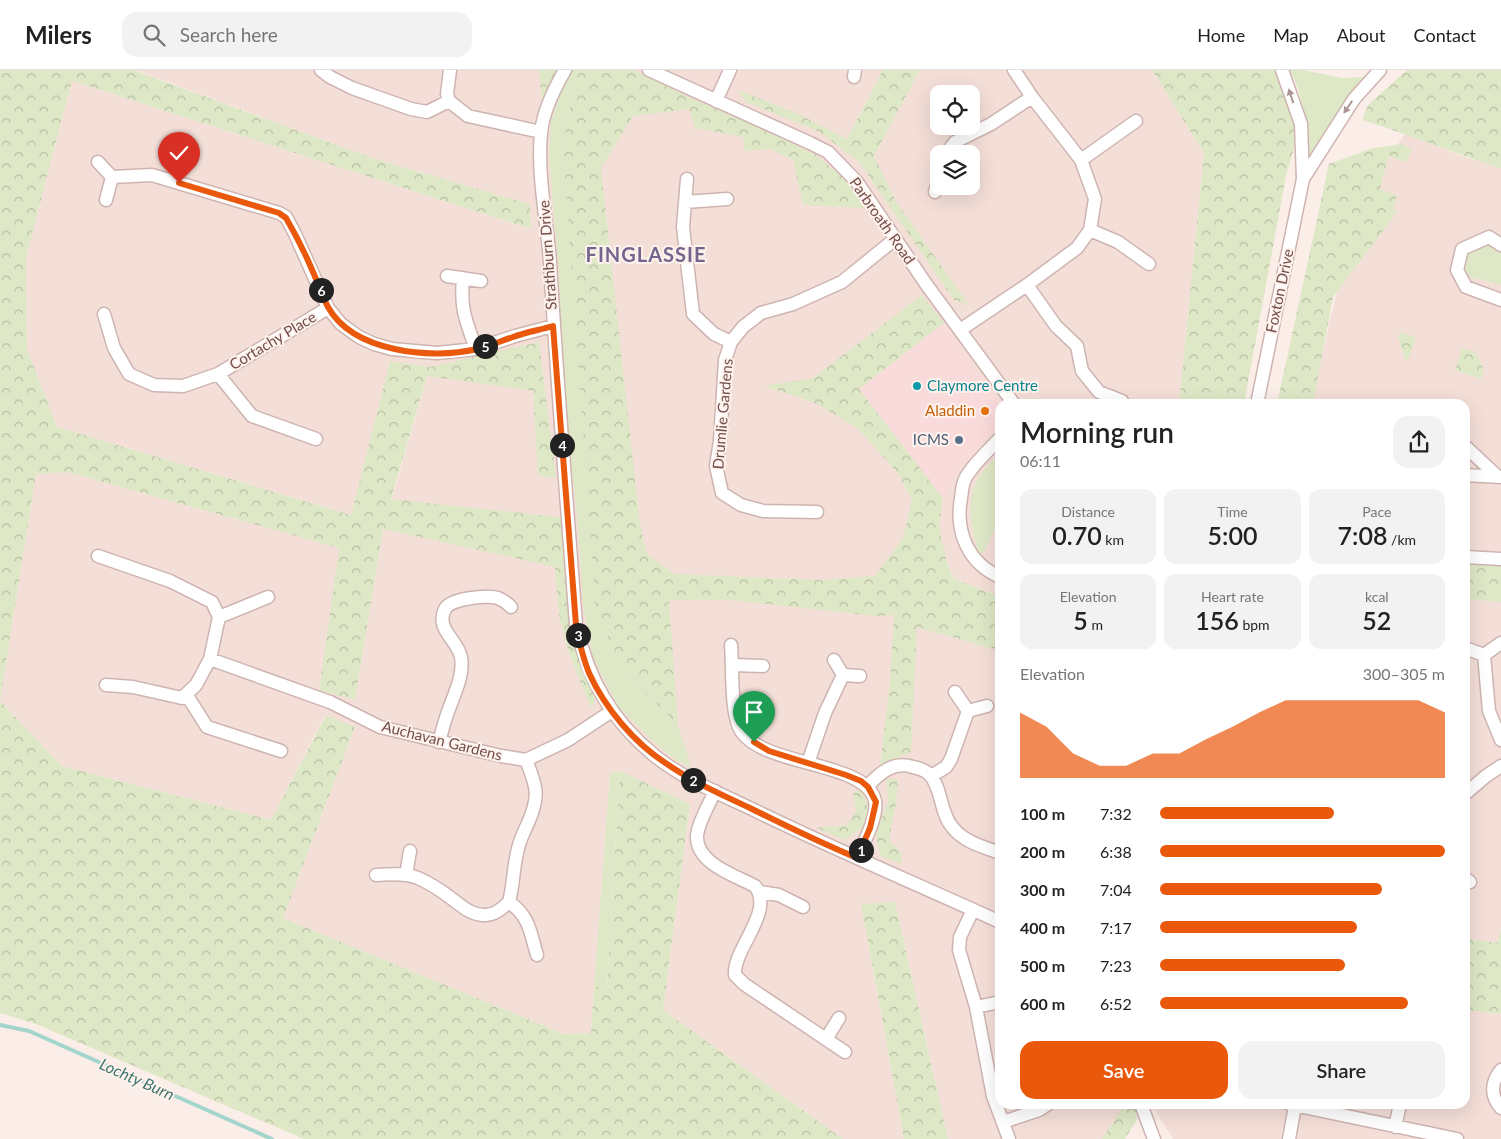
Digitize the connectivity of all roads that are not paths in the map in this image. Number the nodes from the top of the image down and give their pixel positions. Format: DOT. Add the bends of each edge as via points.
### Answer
graph roads {
  1 [pos="321,70"];
  2 [pos="450,70"];
  3 [pos="565,70"];
  4 [pos="648,70"];
  5 [pos="730,70"];
  6 [pos="1014,70"];
  7 [pos="1282,70"];
  8 [pos="1380,70"];
  9 [pos="1032,97"];
  10 [pos="449,101"];
  11 [pos="716,101"];
  12 [pos="1136,121"];
  13 [pos="541,132"];
  14 [pos="953,145"];
  15 [pos="1080,160"];
  16 [pos="98,162"];
  17 [pos="112,177"];
  18 [pos="686,179"];
  19 [pos="1303,179"];
  20 [pos="726,199"];
  21 [pos="106,200"];
  22 [pos="685,202"];
  23 [pos="1090,230"];
  24 [pos="895,239"];
  25 [pos="1501,245"];
  26 [pos="1150,264"];
  27 [pos="447,276"];
  28 [pos="463,278"];
  29 [pos="481,281"];
  30 [pos="1027,285"];
  31 [pos="1501,300"];
  32 [pos="328,308"];
  33 [pos="104,314"];
  34 [pos="553,326"];
  35 [pos="960,330"];
  36 [pos="731,342"];
  37 [pos="476,349"];
  38 [pos="218,374"];
  39 [pos="1010,399"];
  40 [pos="1115,399"];
  41 [pos="1258,399"];
  42 [pos="316,439"];
  43 [pos="995,443"];
  44 [pos="1470,451"];
  45 [pos="1470,475"];
  46 [pos="1499,477"];
  47 [pos="816,512"];
  48 [pos="98,556"];
  49 [pos="1470,557"];
  50 [pos="1501,559"];
  51 [pos="995,576"];
  52 [pos="268,597"];
  53 [pos="511,607"];
  54 [pos="219,617"];
  55 [pos="1501,643"];
  56 [pos="731,645"];
  57 [pos="1470,650"];
  58 [pos="1484,655"];
  59 [pos="210,659"];
  60 [pos="834,660"];
  61 [pos="733,666"];
  62 [pos="763,666"];
  63 [pos="843,675"];
  64 [pos="860,676"];
  65 [pos="106,685"];
  66 [pos="955,692"];
  67 [pos="186,694"];
  68 [pos="987,706"];
  69 [pos="612,711"];
  70 [pos="968,711"];
  71 [pos="1501,740"];
  72 [pos="439,742"];
  73 [pos="281,751"];
  74 [pos="526,760"];
  75 [pos="808,763"];
  76 [pos="1501,766"];
  77 [pos="931,776"];
  78 [pos="868,787"];
  79 [pos="1470,790"];
  80 [pos="714,791"];
  81 [pos="410,851"];
  82 [pos="995,851"];
  83 [pos="857,858"];
  84 [pos="376,875"];
  85 [pos="406,875"];
  86 [pos="760,892"];
  87 [pos="509,902"];
  88 [pos="803,907"];
  89 [pos="973,910"];
  90 [pos="995,920"];
  91 [pos="537,955"];
  92 [pos="995,1003"];
  93 [pos="976,1007"];
  94 [pos="839,1018"];
  95 [pos="826,1039"];
  96 [pos="845,1052"];
  97 [pos="1501,1070"];
  98 [pos="995,1101"];
  99 [pos="1501,1108"];
  100 [pos="998,1109"];
  101 [pos="1041,1109"];
  102 [pos="1143,1109"];
  103 [pos="1292,1109"];
  104 [pos="1312,1109"];
  105 [pos="1399,1109"];
  106 [pos="1003,1122"];
  107 [pos="1395,1126"];
  108 [pos="1009,1139"];
  109 [pos="1154,1139"];
  110 [pos="1289,1139"];
  111 [pos="1458,1139"];
  1 -- 10 [label="street" via="352,88 411,109 427,112"];
  2 -- 10 [label="street"];
  3 -- 13 [label="street, Strathburn Drive" via="548,104"];
  4 -- 11 [label="street, Parbroath Road"];
  5 -- 11 [label="street"];
  6 -- 9 [label="street"];
  19 -- 7 [label="street, Foxton Drive, one-way" via="1301,124"];
  8 -- 19 [label="street, Foxton Drive, one-way" via="1354,99"];
  9 -- 14 [label="street"];
  9 -- 15 [label="street"];
  10 -- 13 [label="street" via="468,116"];
  11 -- 24 [label="street, Parbroath Road" via="828,152 857,182"];
  12 -- 15 [label="street"];
  13 -- 34 [label="street, Strathburn Drive"];
  15 -- 23 [label="street" via="1096,199"];
  16 -- 17 [label="street"];
  17 -- 21 [label="street"];
  17 -- 32 [label="street" via="152,176 279,213 286,218 295,234"];
  18 -- 22 [label="street"];
  19 -- 41 [label="street, Foxton Drive"];
  20 -- 22 [label="street"];
  22 -- 36 [label="street" via="683,227 692,314 714,334"];
  23 -- 26 [label="street" via="1118,242"];
  23 -- 30 [label="street" via="1077,248"];
  24 -- 35 [label="street, Parbroath Road"];
  24 -- 36 [label="street, Drumlie Gardens" via="842,282 793,304 761,313"];
  25 -- 31 [label="street" via="1488,238 1462,248 1457,270 1466,288"];
  27 -- 28 [label="street"];
  28 -- 29 [label="street"];
  28 -- 37 [label="street" via="462,310"];
  30 -- 35 [label="street"];
  30 -- 40 [label="street" via="1056,326 1077,346 1082,371 1099,392"];
  32 -- 37 [label="street" via="359,337 392,349 437,353"];
  32 -- 38 [label="street, Cortachy Place"];
  33 -- 38 [label="street, Cortachy Place" via="114,348 130,374 154,385 183,386"];
  34 -- 37 [label="street"];
  34 -- 69 [label="street, Strathburn Drive" via="576,625 589,672"];
  35 -- 39 [label="street, Parbroath Road"];
  36 -- 47 [label="street, Drumlie Gardens" via="725,360 716,466 722,493 741,505 763,511"];
  38 -- 42 [label="street, Cortachy Place" via="252,416"];
  43 -- 51 [label="street" via="965,479 959,513 963,538 972,558"];
  44 -- 46 [label="street"];
  45 -- 46 [label="street"];
  48 -- 54 [label="street" via="170,581 212,602"];
  49 -- 50 [label="street"];
  52 -- 54 [label="street"];
  53 -- 72 [label="street" via="500,598 492,597 450,603 445,610 443,629 456,646 461,671"];
  54 -- 59 [label="street"];
  55 -- 58 [label="street"];
  56 -- 61 [label="street"];
  57 -- 58 [label="street"];
  58 -- 71 [label="street" via="1489,711"];
  59 -- 67 [label="street" via="196,685"];
  59 -- 72 [label="street, Auchavan Gardens" via="330,702 380,728"];
  60 -- 63 [label="street"];
  61 -- 62 [label="street"];
  61 -- 75 [label="street" via="736,720 742,732 769,751"];
  63 -- 64 [label="street"];
  63 -- 75 [label="street" via="825,713"];
  65 -- 67 [label="street" via="134,687 182,698"];
  66 -- 70 [label="street"];
  67 -- 73 [label="street" via="207,727"];
  68 -- 70 [label="street"];
  69 -- 74 [label="street" via="568,740"];
  69 -- 80 [label="street, Strathburn Drive" via="654,756"];
  70 -- 77 [label="street" via="946,767"];
  72 -- 74 [label="street, Auchavan Gardens"];
  74 -- 87 [label="street" via="536,794 534,808 519,842"];
  75 -- 78 [label="street" via="861,781"];
  76 -- 79 [label="street"];
  77 -- 78 [label="street" via="916,767 895,765 875,777"];
  77 -- 82 [label="street" via="952,828 968,840"];
  78 -- 83 [label="street" via="876,802 870,828"];
  80 -- 83 [label="street, Strathburn Drive"];
  80 -- 86 [label="street" via="697,834 702,856"];
  81 -- 85 [label="street"];
  83 -- 89 [label="street, Strathburn Drive"];
  84 -- 85 [label="street"];
  85 -- 87 [label="street" via="430,884 476,914 493,913"];
  86 -- 88 [label="street" via="779,895"];
  86 -- 95 [label="street" via="758,912 736,963 735,975"];
  87 -- 91 [label="street" via="525,917"];
  89 -- 90 [label="street, Strathburn Drive"];
  89 -- 93 [label="street" via="960,936 959,950"];
  92 -- 93 [label="street"];
  93 -- 98 [label="street"];
  94 -- 95 [label="street"];
  95 -- 96 [label="street"];
  97 -- 99 [label="street" via="1492,1092"];
  100 -- 106 [label="street"];
  101 -- 106 [label="street"];
  102 -- 109 [label="street"];
  103 -- 110 [label="street"];
  104 -- 107 [label="street"];
  105 -- 107 [label="street"];
  106 -- 108 [label="street"];
  107 -- 111 [label="street"];
}
